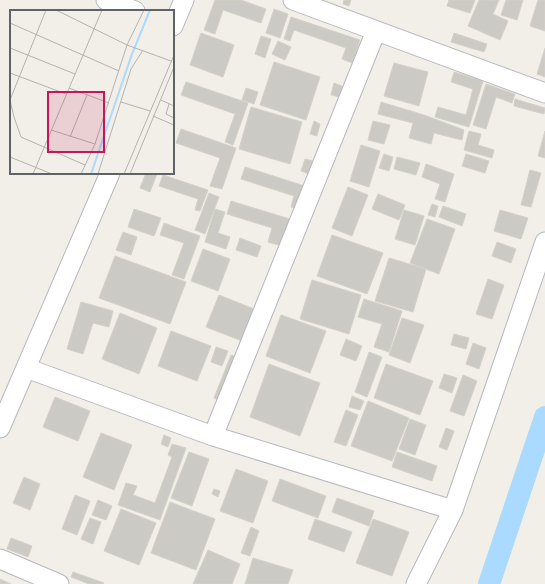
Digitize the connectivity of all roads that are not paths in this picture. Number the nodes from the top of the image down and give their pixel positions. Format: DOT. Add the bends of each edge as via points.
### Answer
graph roads {
  1 [pos="106,0"];
  2 [pos="184,0"];
  3 [pos="293,0"];
  4 [pos="132,10"];
  5 [pos="174,24"];
  6 [pos="376,30"];
  7 [pos="545,92"];
  8 [pos="110,174"];
  9 [pos="545,242"];
  10 [pos="26,368"];
  11 [pos="0,428"];
  12 [pos="213,436"];
  13 [pos="453,510"];
  14 [pos="0,559"];
  15 [pos="59,584"];
  16 [pos="416,584"];
  1 -- 4 [label="street"];
  2 -- 5 [label="street"];
  3 -- 6 [label="street"];
  6 -- 7 [label="street"];
  6 -- 12 [label="street"];
  8 -- 10 [label="street"];
  9 -- 13 [label="street"];
  10 -- 11 [label="street"];
  10 -- 12 [label="street"];
  12 -- 13 [label="street"];
  13 -- 16 [label="street"];
  14 -- 15 [label="street"];
}
